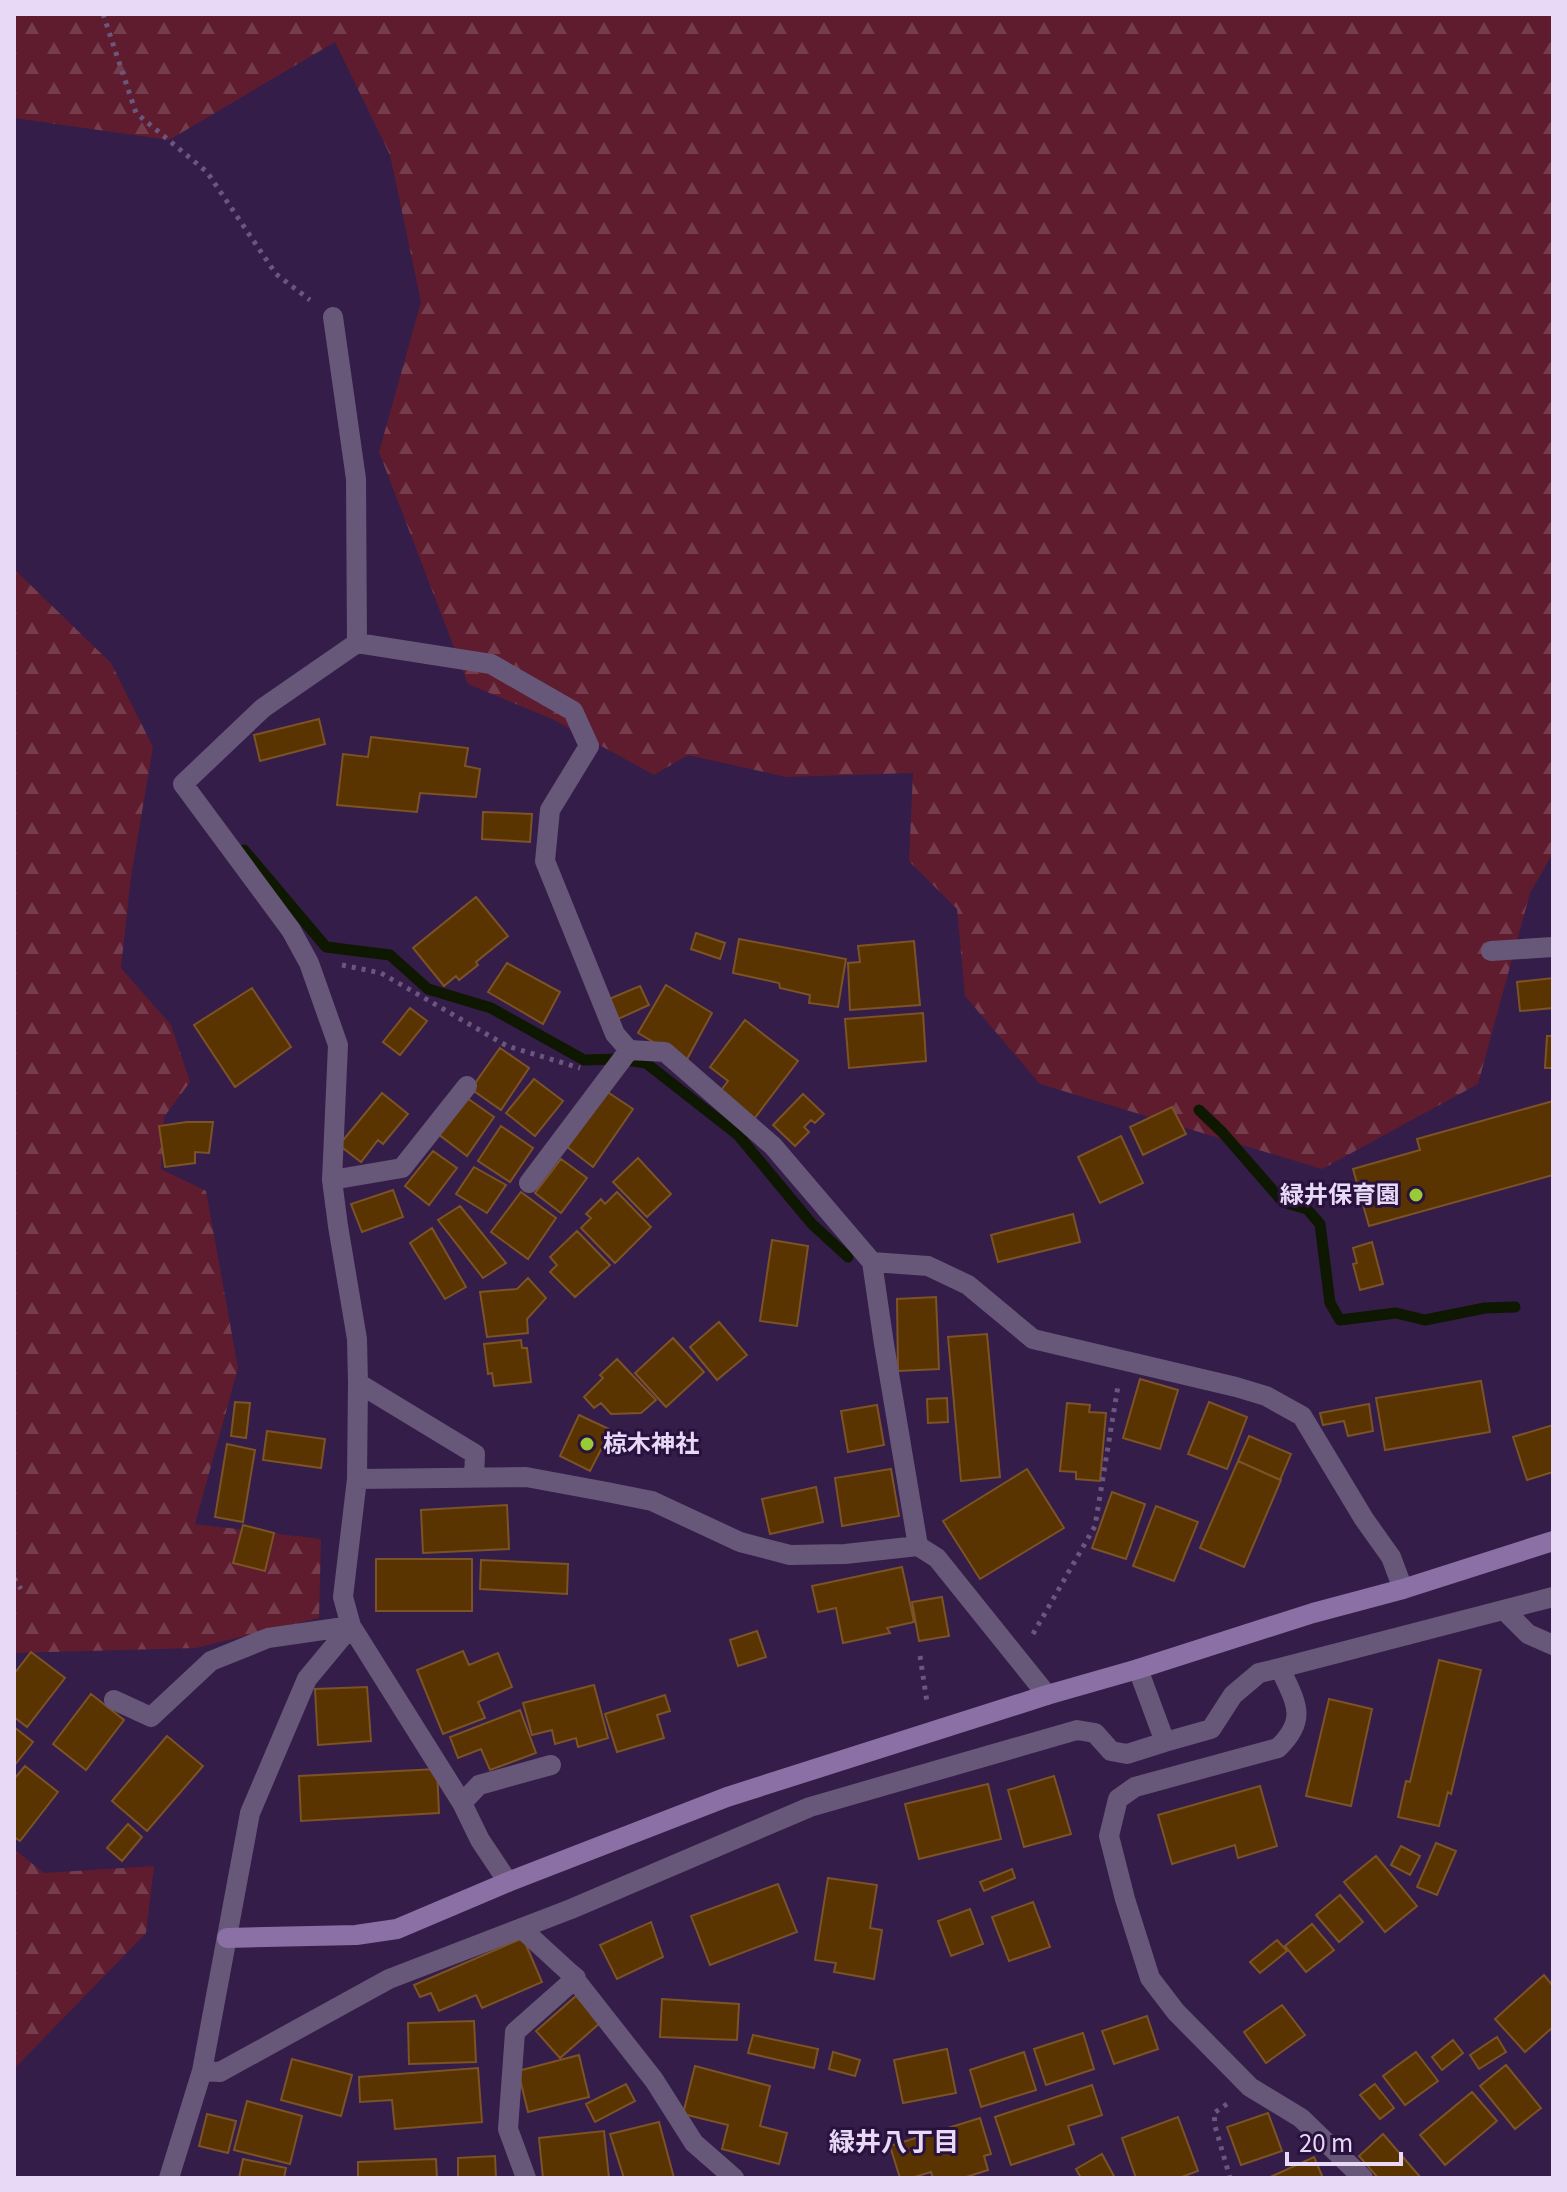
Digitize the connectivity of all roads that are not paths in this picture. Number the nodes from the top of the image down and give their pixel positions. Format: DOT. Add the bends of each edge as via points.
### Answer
graph roads {
  1 [pos="333,317"];
  2 [pos="357,643"];
  3 [pos="1553,947"];
  4 [pos="1491,951"];
  5 [pos="629,1050"];
  6 [pos="467,1086"];
  7 [pos="332,1180"];
  8 [pos="529,1183"];
  9 [pos="872,1262"];
  10 [pos="358,1383"];
  11 [pos="474,1478"];
  12 [pos="357,1479"];
  13 [pos="1553,1541"];
  14 [pos="918,1546"];
  15 [pos="1403,1589"];
  16 [pos="1553,1597"];
  17 [pos="1504,1610"];
  18 [pos="351,1626"];
  19 [pos="1553,1645"];
  20 [pos="1280,1668"];
  21 [pos="1138,1669"];
  22 [pos="1047,1695"];
  23 [pos="114,1700"];
  24 [pos="1165,1742"];
  25 [pos="551,1765"];
  26 [pos="462,1803"];
  27 [pos="508,1882"];
  28 [pos="521,1928"];
  29 [pos="227,1938"];
  30 [pos="570,1973"];
  31 [pos="202,2071"];
  32 [pos="169,2178"];
  33 [pos="526,2178"];
  34 [pos="734,2178"];
  35 [pos="1363,2178"];
  1 -- 2 [label="street" via="356,479"];
  2 -- 5 [label="street" via="491,664 573,711 589,746 550,810 545,861 615,1034"];
  2 -- 7 [label="street" via="263,708 183,784 291,930 309,963 338,1045"];
  3 -- 4 [label="street"];
  5 -- 8 [label="street"];
  5 -- 9 [label="street" via="665,1052 677,1062 773,1146"];
  6 -- 7 [label="street" via="402,1168"];
  7 -- 10 [label="street" via="357,1339"];
  9 -- 14 [label="street"];
  9 -- 15 [label="street" via="928,1266 968,1285 1033,1339 1236,1387 1302,1416 1391,1557"];
  10 -- 11 [label="street" via="475,1454"];
  10 -- 12 [label="street"];
  11 -- 12 [label="street"];
  11 -- 14 [label="street" via="526,1477 652,1501 740,1542 790,1555"];
  12 -- 18 [label="street" via="343,1597"];
  13 -- 15 [label="street"];
  14 -- 22 [label="street" via="937,1558"];
  15 -- 21 [label="street"];
  16 -- 17 [label="street"];
  17 -- 19 [label="street" via="1528,1634"];
  17 -- 20 [label="street"];
  18 -- 23 [label="street" via="268,1638 211,1661 151,1717"];
  18 -- 26 [label="street"];
  18 -- 29 [label="street" via="307,1679 250,1813"];
  20 -- 24 [label="street" via="1259,1673 1233,1695 1211,1729"];
  20 -- 35 [label="street" via="1298,1719 1285,1742 1135,1787 1118,1799 1109,1836 1150,1978 1250,2087 1301,2118"];
  21 -- 22 [label="street"];
  21 -- 24 [label="street"];
  22 -- 27 [label="street" via="727,1797"];
  24 -- 28 [label="street" via="1127,1754 1111,1751 1095,1733 1077,1730 825,1802"];
  25 -- 26 [label="street" via="479,1785"];
  26 -- 27 [label="street"];
  27 -- 29 [label="street" via="397,1929"];
  28 -- 30 [label="street"];
  28 -- 31 [label="street" via="389,1979 220,2072"];
  29 -- 31 [label="street"];
  30 -- 33 [label="street" via="576,1978 515,2032 508,2129"];
  30 -- 34 [label="street" via="654,2080 694,2143"];
  31 -- 32 [label="street"];
}
